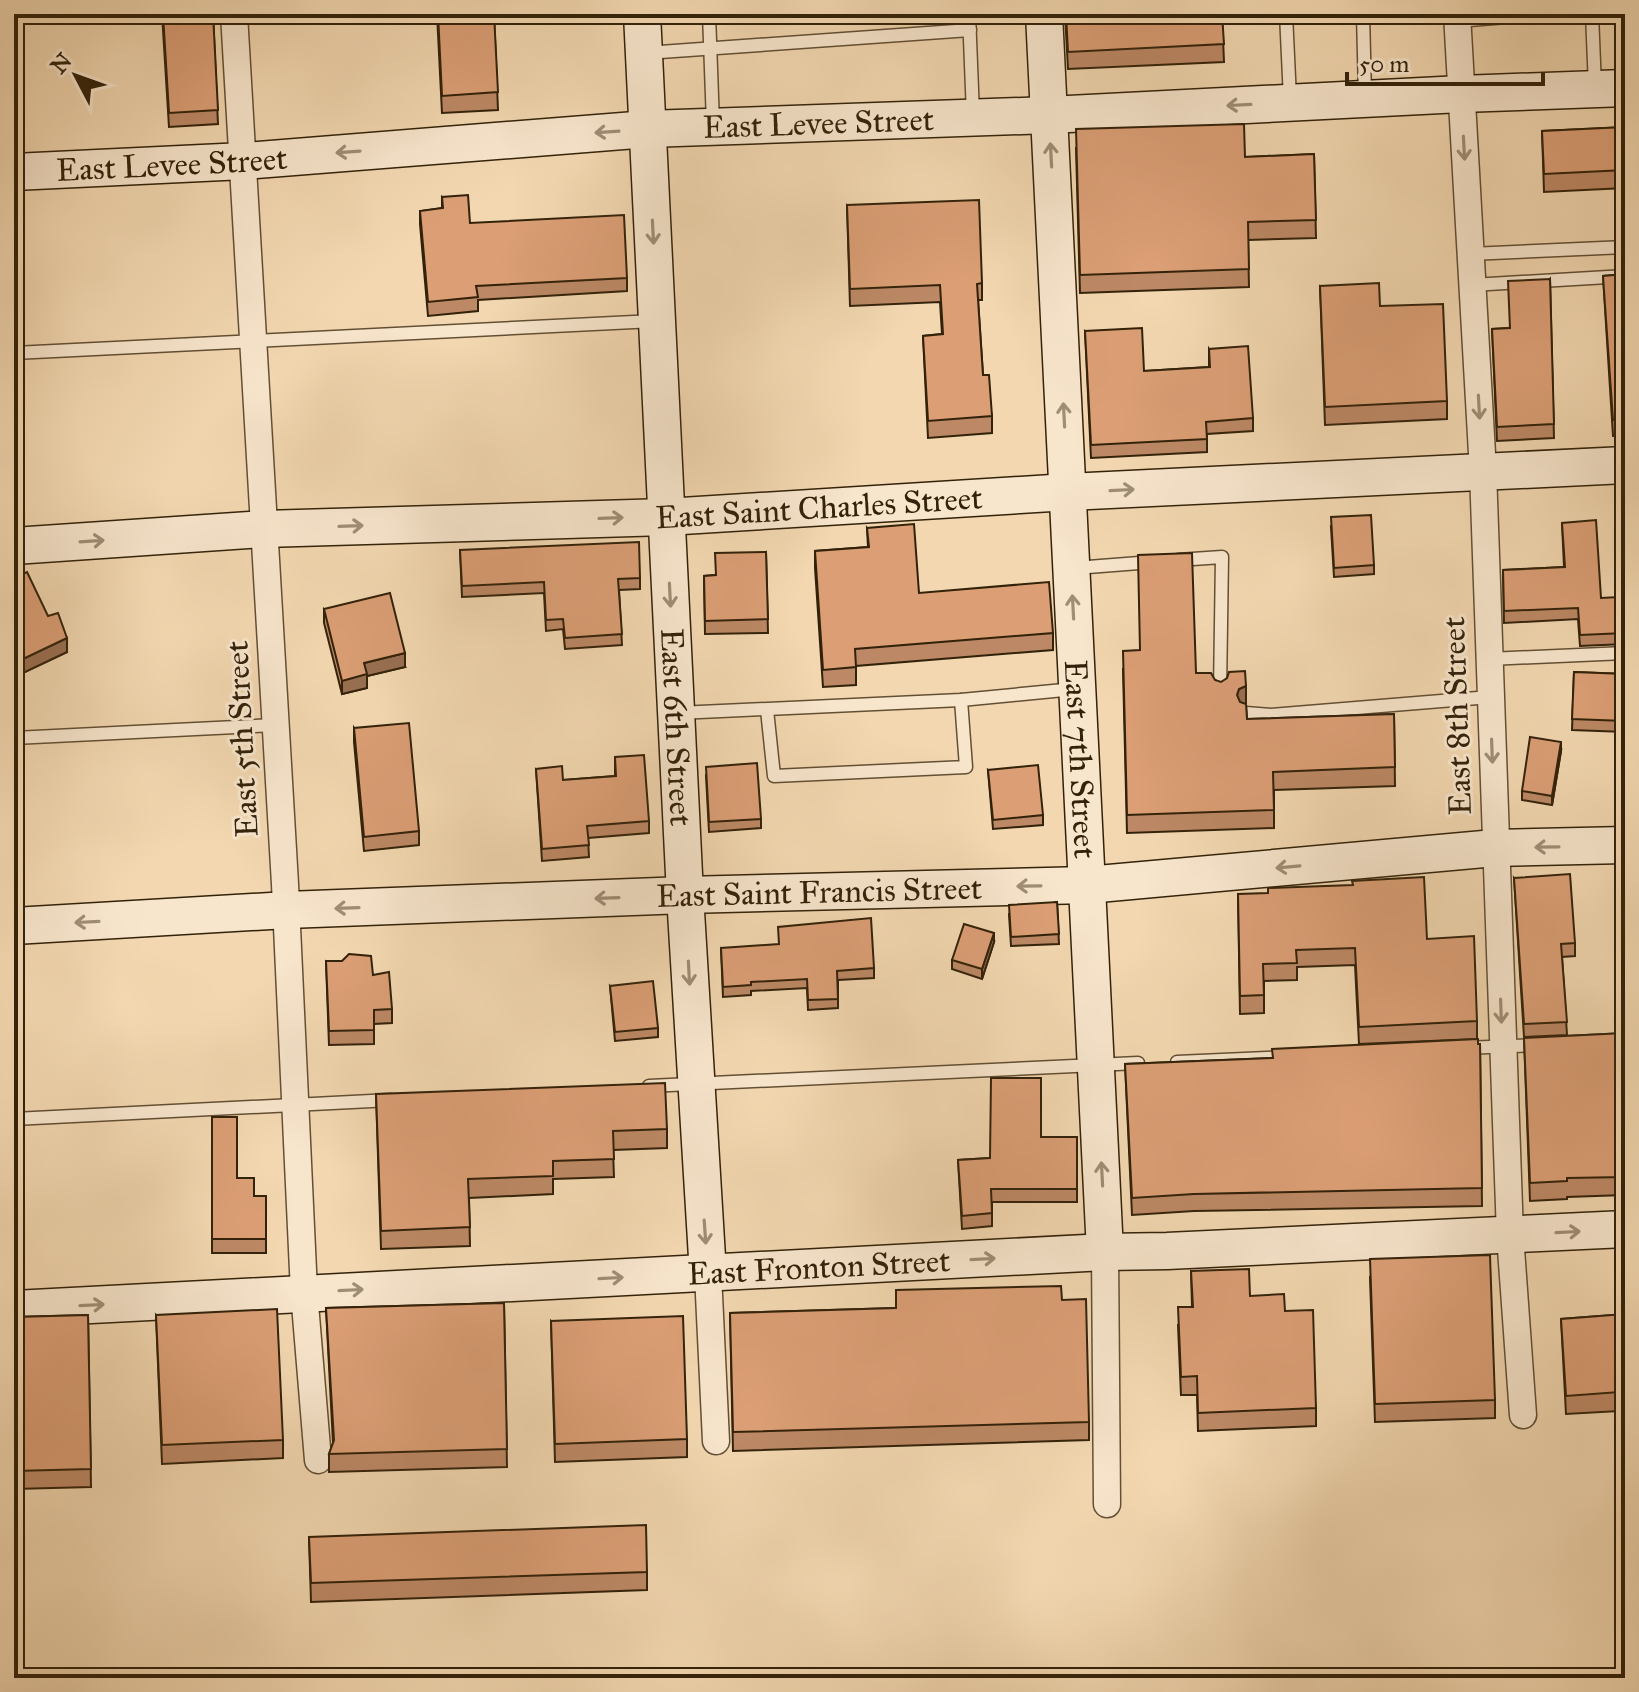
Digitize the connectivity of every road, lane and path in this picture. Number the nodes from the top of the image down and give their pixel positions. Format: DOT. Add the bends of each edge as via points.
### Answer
graph roads {
  1 [pos="234,14"];
  2 [pos="642,14"];
  3 [pos="709,14"];
  4 [pos="812,14"];
  5 [pos="848,14"];
  6 [pos="969,14"];
  7 [pos="1044,14"];
  8 [pos="1286,14"];
  9 [pos="1363,14"];
  10 [pos="1544,14"];
  11 [pos="1592,14"];
  12 [pos="1457,18"];
  13 [pos="970,30"];
  14 [pos="710,49"];
  15 [pos="644,53"];
  16 [pos="1610,88"];
  17 [pos="1461,94"];
  18 [pos="1365,99"];
  19 [pos="1290,103"];
  20 [pos="1049,115"];
  21 [pos="973,118"];
  22 [pos="713,127"];
  23 [pos="648,129"];
  24 [pos="244,161"];
  25 [pos="14,172"];
  26 [pos="1625,247"];
  27 [pos="1470,254"];
  28 [pos="1625,276"];
  29 [pos="1472,285"];
  30 [pos="657,321"];
  31 [pos="254,341"];
  32 [pos="14,353"];
  33 [pos="1625,465"];
  34 [pos="1483,471"];
  35 [pos="1068,492"];
  36 [pos="666,517"];
  37 [pos="264,529"];
  38 [pos="14,546"];
  39 [pos="1071,568"];
  40 [pos="1625,653"];
  41 [pos="1489,659"];
  42 [pos="1077,688"];
  43 [pos="1220,691"];
  44 [pos="1490,697"];
  45 [pos="961,700"];
  46 [pos="767,710"];
  47 [pos="676,713"];
  48 [pos="1246,713"];
  49 [pos="276,725"];
  50 [pos="14,738"];
  51 [pos="1625,845"];
  52 [pos="1495,848"];
  53 [pos="1087,885"];
  54 [pos="685,895"];
  55 [pos="287,910"];
  56 [pos="14,926"];
  57 [pos="1549,1044"];
  58 [pos="1503,1047"];
  59 [pos="1456,1049"];
  60 [pos="1299,1056"];
  61 [pos="1096,1065"];
  62 [pos="696,1083"];
  63 [pos="634,1087"];
  64 [pos="403,1099"];
  65 [pos="296,1105"];
  66 [pos="14,1119"];
  67 [pos="1625,1229"];
  68 [pos="1510,1235"];
  69 [pos="1105,1252"];
  70 [pos="708,1274"];
  71 [pos="304,1292"];
  72 [pos="14,1309"];
  73 [pos="1523,1415"];
  74 [pos="716,1441"];
  75 [pos="318,1460"];
  76 [pos="1107,1504"];
  1 -- 24 [label="street, East 5th Street"];
  2 -- 15 [label="street, East 6th Street"];
  3 -- 14 [label="lane"];
  4 -- 5 [label="lane"];
  6 -- 13 [label="lane"];
  7 -- 20 [label="street, East 7th Street"];
  8 -- 19 [label="lane"];
  9 -- 18 [label="lane"];
  10 -- 12 [label="lane"];
  11 -- 16 [label="lane"];
  12 -- 17 [label="street, East 8th Street"];
  13 -- 14 [label="lane"];
  13 -- 21 [label="lane"];
  14 -- 15 [label="lane"];
  14 -- 22 [label="lane"];
  15 -- 23 [label="street, East 6th Street"];
  16 -- 17 [label="street, East Levee Street"];
  17 -- 18 [label="street, East Levee Street"];
  17 -- 27 [label="street, East 8th Street, one-way"];
  18 -- 19 [label="street, East Levee Street"];
  19 -- 20 [label="street, East Levee Street, one-way"];
  20 -- 21 [label="street, East Levee Street"];
  35 -- 20 [label="street, East 7th Street, one-way"];
  21 -- 22 [label="street, East Levee Street"];
  22 -- 23 [label="street, East Levee Street"];
  23 -- 24 [label="street, East Levee Street, one-way"];
  23 -- 30 [label="street, East 6th Street, one-way"];
  24 -- 25 [label="street, East Levee Street"];
  24 -- 31 [label="street, East 5th Street"];
  26 -- 27 [label="lane"];
  27 -- 29 [label="street, East 8th Street"];
  28 -- 29 [label="lane"];
  29 -- 34 [label="street, East 8th Street, one-way"];
  30 -- 31 [label="lane"];
  30 -- 36 [label="street, East 6th Street"];
  31 -- 32 [label="lane"];
  31 -- 37 [label="street, East 5th Street"];
  33 -- 34 [label="street, East Saint Charles Street"];
  35 -- 34 [label="street, East Saint Charles Street, one-way"];
  34 -- 41 [label="street, East 8th Street"];
  35 -- 36 [label="street, East Saint Charles Street"];
  35 -- 39 [label="street, East 7th Street"];
  37 -- 36 [label="street, East Saint Charles Street, one-way"];
  36 -- 47 [label="street, East 6th Street, one-way"];
  38 -- 37 [label="street, East Saint Charles Street, one-way"];
  37 -- 49 [label="street, East 5th Street"];
  42 -- 39 [label="street, East 7th Street, one-way"];
  39 -- 43 [label="lane" via="1222,557"];
  40 -- 41 [label="lane"];
  41 -- 44 [label="street, East 8th Street"];
  42 -- 45 [label="lane"];
  42 -- 53 [label="street, East 7th Street"];
  44 -- 48 [label="lane"];
  44 -- 52 [label="street, East 8th Street, one-way"];
  45 -- 46 [label="lane"];
  45 -- 46 [label="lane" via="966,767 774,776"];
  46 -- 47 [label="lane"];
  47 -- 54 [label="street, East 6th Street"];
  49 -- 50 [label="lane"];
  49 -- 55 [label="street, East 5th Street"];
  51 -- 52 [label="street, East Saint Francis Street, one-way"];
  52 -- 53 [label="street, East Saint Francis Street, one-way"];
  52 -- 58 [label="street, East 8th Street, one-way"];
  53 -- 54 [label="street, East Saint Francis Street, one-way"];
  53 -- 61 [label="street, East 7th Street"];
  54 -- 55 [label="street, East Saint Francis Street, one-way"];
  54 -- 62 [label="street, East 6th Street, one-way"];
  55 -- 56 [label="street, East Saint Francis Street, one-way"];
  55 -- 65 [label="street, East 5th Street"];
  57 -- 58 [label="lane"];
  58 -- 59 [label="lane"];
  58 -- 68 [label="street, East 8th Street"];
  60 -- 61 [label="lane"];
  61 -- 62 [label="lane"];
  69 -- 61 [label="street, East 7th Street, one-way"];
  62 -- 63 [label="lane"];
  62 -- 70 [label="street, East 6th Street, one-way"];
  64 -- 65 [label="lane"];
  65 -- 66 [label="lane"];
  65 -- 71 [label="street, East 5th Street"];
  68 -- 67 [label="street, East Fronton Street, one-way"];
  68 -- 69 [label="street, East Fronton Street"];
  68 -- 73 [label="street, East 8th Street"];
  70 -- 69 [label="street, East Fronton Street, one-way"];
  69 -- 76 [label="street, East 7th Street"];
  71 -- 70 [label="street, East Fronton Street, one-way"];
  70 -- 74 [label="street, East 6th Street"];
  72 -- 71 [label="street, East Fronton Street, one-way"];
  71 -- 75 [label="street, East 5th Street"];
}
